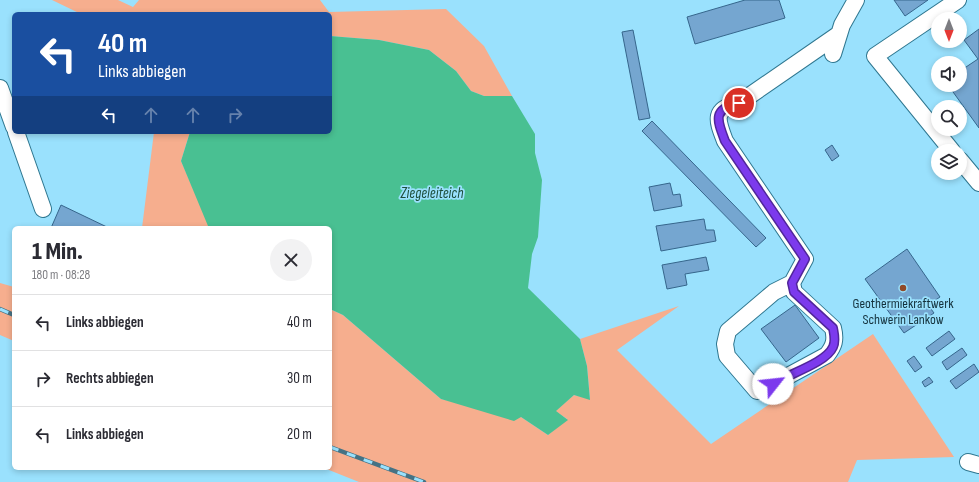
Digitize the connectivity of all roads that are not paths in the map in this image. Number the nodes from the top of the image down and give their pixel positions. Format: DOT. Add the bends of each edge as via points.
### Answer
graph roads {
  1 [pos="856,0"];
  2 [pos="958,0"];
  3 [pos="839,34"];
  4 [pos="833,54"];
  5 [pos="0,88"];
  6 [pos="12,121"];
  7 [pos="17,134"];
  8 [pos="946,144"];
  9 [pos="967,169"];
  10 [pos="979,184"];
  11 [pos="43,209"];
  12 [pos="792,283"];
  1 -- 3 [label="lane"];
  2 -- 8 [label="lane" via="875,56"];
  3 -- 4 [label="lane"];
  3 -- 12 [label="lane" via="739,103 725,106 718,123 725,141 805,259"];
  5 -- 6 [label="lane"];
  7 -- 11 [label="lane"];
  9 -- 10 [label="lane"];
  12 -- 12 [label="lane" via="794,292 833,328 834,346 818,361 756,391 727,356 725,344 728,330 774,292"];
}
